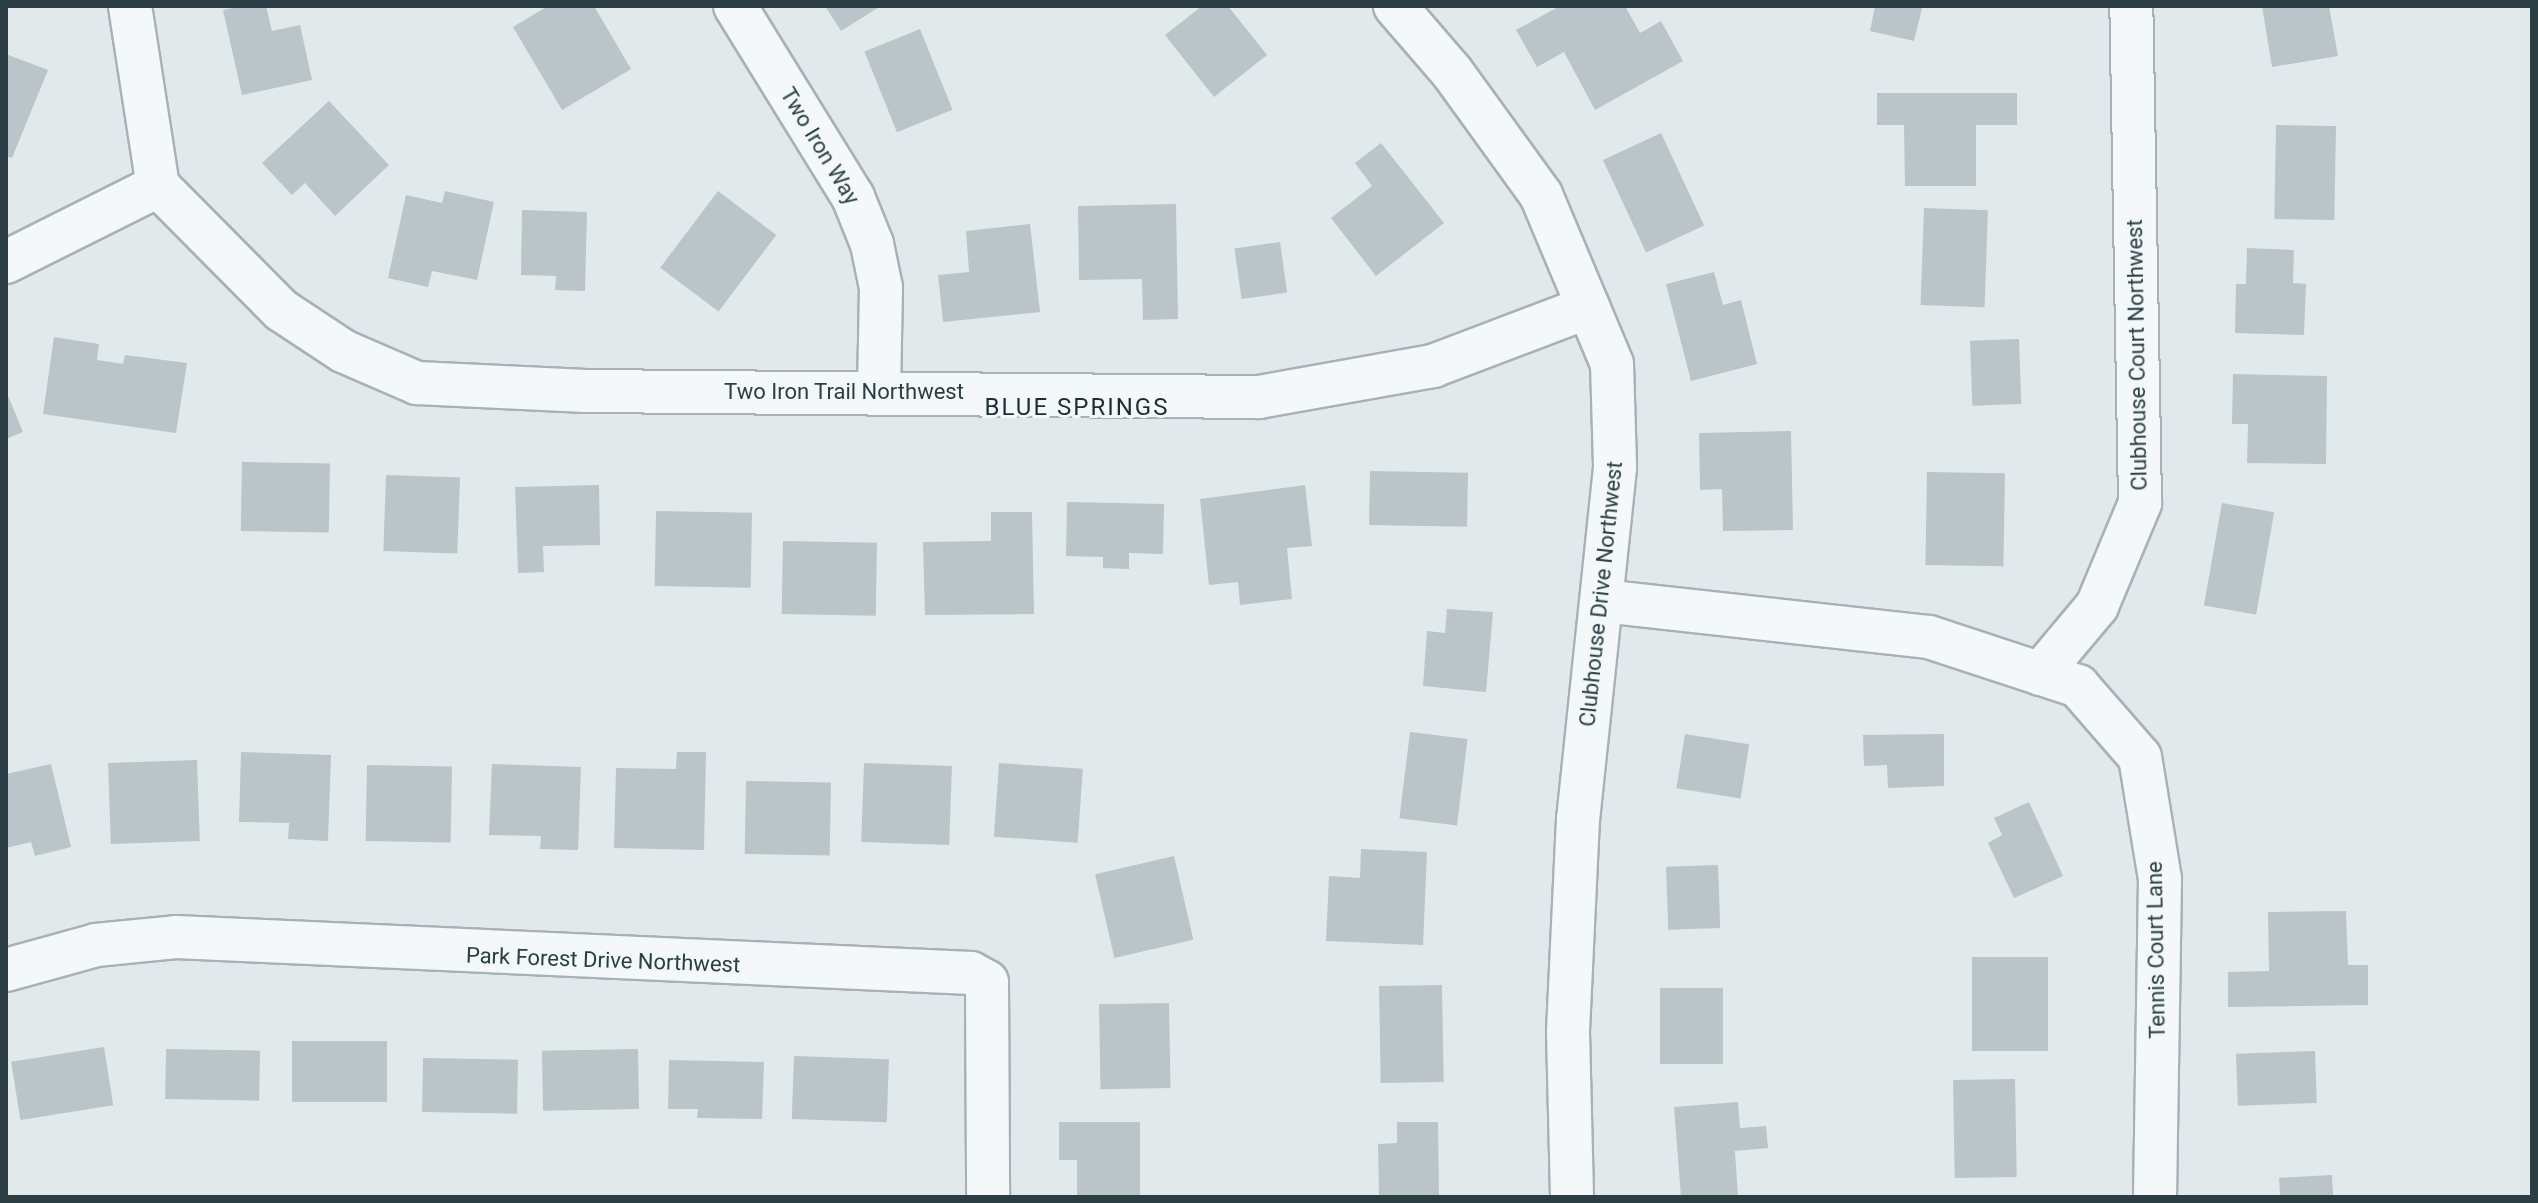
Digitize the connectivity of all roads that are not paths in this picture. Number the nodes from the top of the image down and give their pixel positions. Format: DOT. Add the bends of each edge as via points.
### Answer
graph roads {
  1 [pos="130,6"];
  2 [pos="735,6"];
  3 [pos="1395,6"];
  4 [pos="2131,6"];
  5 [pos="158,186"];
  6 [pos="6,262"];
  7 [pos="1588,307"];
  8 [pos="879,391"];
  9 [pos="1602,601"];
  10 [pos="2040,674"];
  11 [pos="6,970"];
  12 [pos="988,1197"];
  13 [pos="1572,1197"];
  14 [pos="2155,1197"];
  1 -- 5 [label="street"];
  2 -- 8 [label="street, Two Iron Way" via="853,197 872,244 881,288"];
  3 -- 7 [label="street, Clubhouse Drive Northwest" via="1452,72 1541,195"];
  4 -- 10 [label="street, Clubhouse Court Northwest" via="2140,503 2097,606"];
  5 -- 6 [label="street"];
  5 -- 8 [label="street, Two Iron Trail Northwest" via="281,310 343,351 417,383 586,391"];
  7 -- 8 [label="street, Two Iron Trail Northwest" via="1433,366 1259,397"];
  7 -- 9 [label="street, Clubhouse Drive Northwest" via="1612,364 1615,468"];
  9 -- 10 [label="street, Tennis Court Lane" via="1929,637"];
  9 -- 13 [label="street, Clubhouse Drive Northwest" via="1578,834 1568,1032"];
  10 -- 14 [label="street, Tennis Court Lane" via="2078,686 2140,757 2160,879"];
  11 -- 12 [label="street, Park Forest Drive Northwest" via="96,945 176,937 971,973 987,982"];
}
